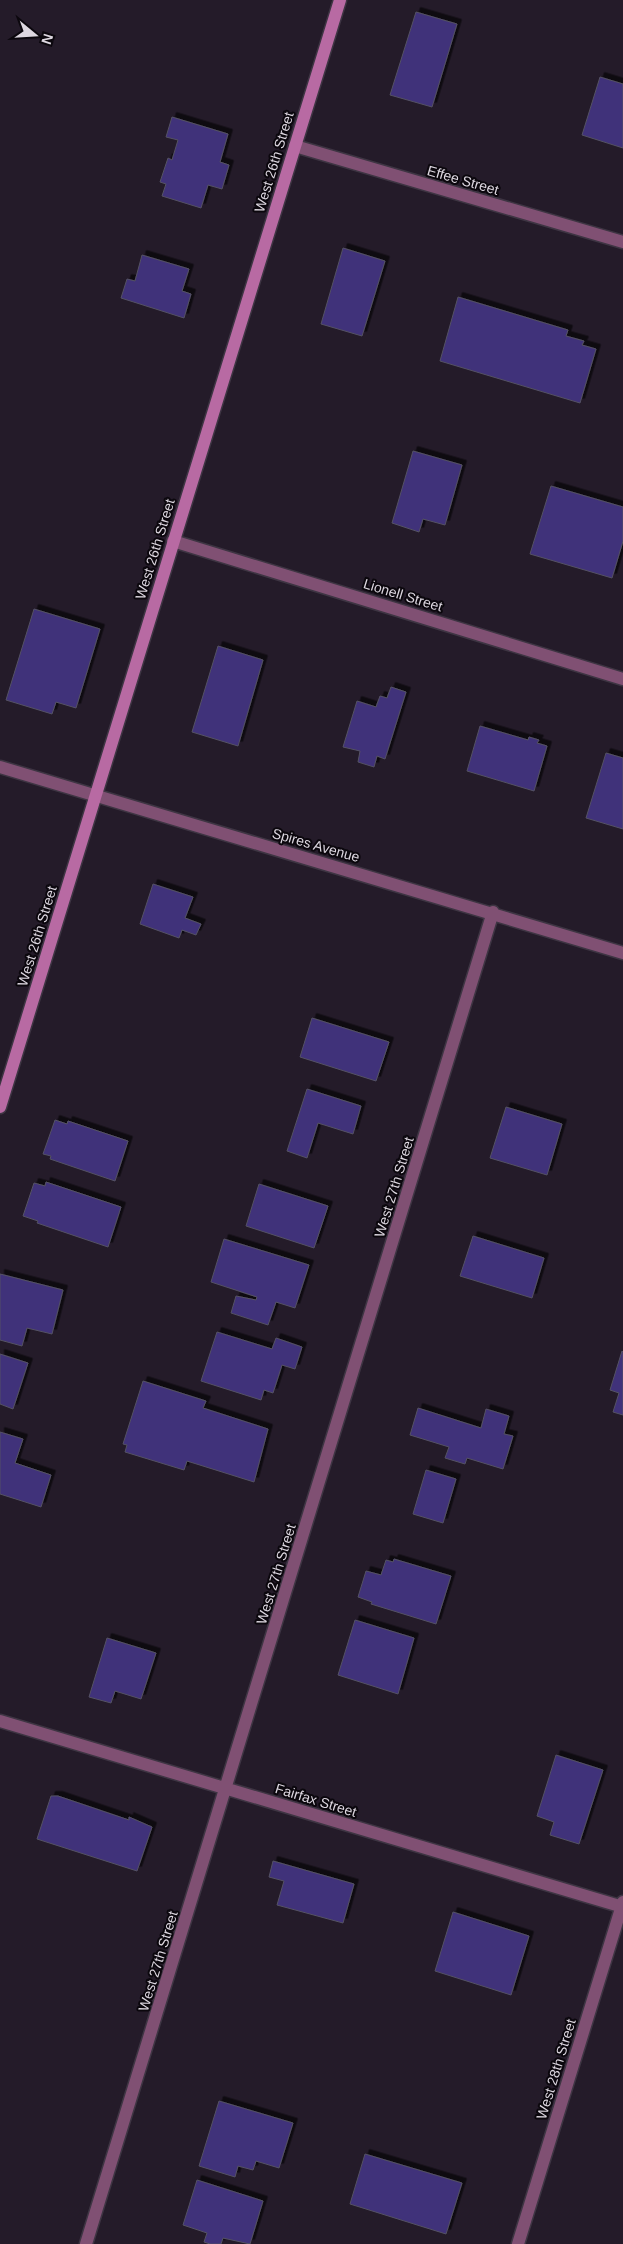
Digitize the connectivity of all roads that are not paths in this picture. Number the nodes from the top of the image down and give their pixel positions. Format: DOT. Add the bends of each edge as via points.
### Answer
graph roads {
  1 [pos="340,0"];
  2 [pos="295,146"];
  3 [pos="623,242"];
  4 [pos="173,541"];
  5 [pos="623,679"];
  6 [pos="0,767"];
  7 [pos="96,796"];
  8 [pos="493,912"];
  9 [pos="623,953"];
  10 [pos="0,1107"];
  11 [pos="0,1721"];
  12 [pos="226,1790"];
  13 [pos="623,1905"];
  14 [pos="86,2244"];
  15 [pos="518,2244"];
  1 -- 2 [label="main road, West 26th Street"];
  2 -- 3 [label="street, Effee Street"];
  2 -- 4 [label="main road, West 26th Street"];
  4 -- 5 [label="street, Lionell Street"];
  4 -- 7 [label="main road, West 26th Street"];
  6 -- 7 [label="street, Spires Avenue"];
  7 -- 8 [label="street, Spires Avenue"];
  7 -- 10 [label="main road, West 26th Street"];
  8 -- 9 [label="street, Spires Avenue"];
  8 -- 12 [label="street, West 27th Street"];
  11 -- 12 [label="street, Fairfax Street"];
  12 -- 13 [label="street, Fairfax Street"];
  12 -- 14 [label="street, West 27th Street"];
  13 -- 15 [label="street, West 28th Street"];
}
